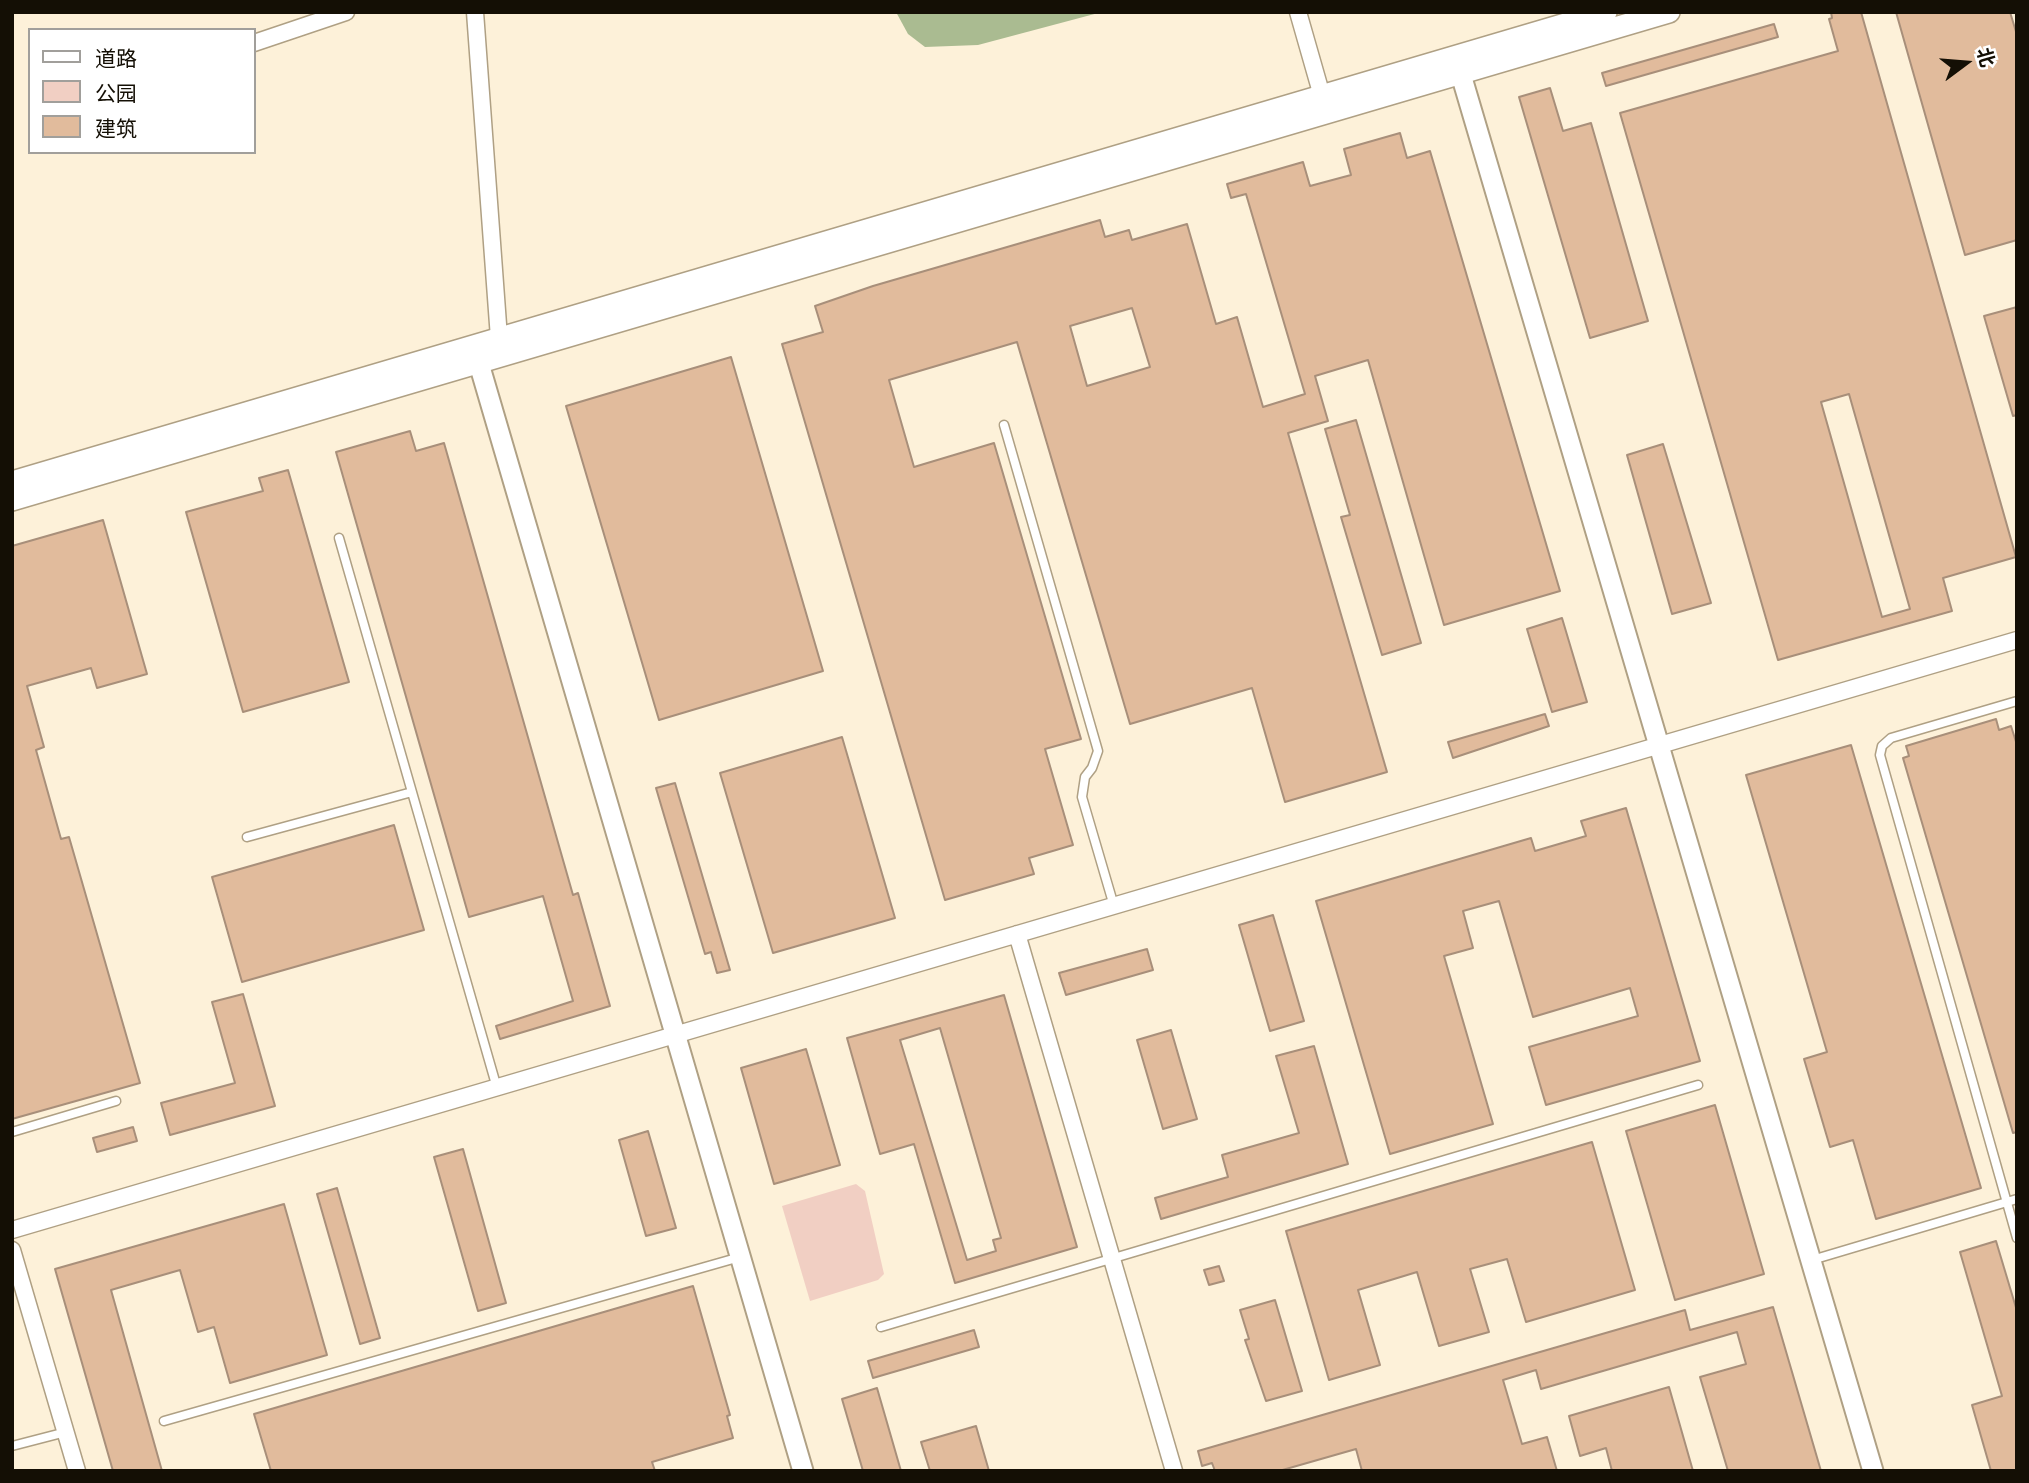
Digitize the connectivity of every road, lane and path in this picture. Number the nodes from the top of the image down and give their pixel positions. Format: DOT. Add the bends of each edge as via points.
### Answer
graph roads {
  1 [pos="346,12"];
  2 [pos="475,12"];
  3 [pos="1298,12"];
  4 [pos="1606,12"];
  5 [pos="1669,12"];
  6 [pos="256,42"];
  7 [pos="1459,65"];
  8 [pos="1322,96"];
  9 [pos="499,338"];
  10 [pos="477,354"];
  11 [pos="1004,425"];
  12 [pos="12,482"];
  13 [pos="12,500"];
  14 [pos="339,538"];
  15 [pos="2017,640"];
  16 [pos="2017,701"];
  17 [pos="1659,745"];
  18 [pos="412,792"];
  19 [pos="247,837"];
  20 [pos="1114,906"];
  21 [pos="1017,934"];
  22 [pos="676,1035"];
  23 [pos="1698,1085"];
  24 [pos="497,1088"];
  25 [pos="116,1101"];
  26 [pos="12,1132"];
  27 [pos="2017,1199"];
  28 [pos="2007,1202"];
  29 [pos="12,1230"];
  30 [pos="2017,1238"];
  31 [pos="12,1250"];
  32 [pos="740,1257"];
  33 [pos="1112,1259"];
  34 [pos="1811,1261"];
  35 [pos="881,1327"];
  36 [pos="164,1421"];
  37 [pos="66,1432"];
  38 [pos="12,1447"];
  39 [pos="77,1471"];
  40 [pos="803,1471"];
  41 [pos="1174,1471"];
  42 [pos="1873,1471"];
  1 -- 6 [label="street"];
  2 -- 9 [label="street"];
  3 -- 8 [label="street"];
  4 -- 7 [label="main road"];
  5 -- 7 [label="main road"];
  7 -- 8 [label="main road"];
  7 -- 10 [label="main road"];
  7 -- 17 [label="street"];
  8 -- 9 [label="main road"];
  9 -- 10 [label="main road"];
  10 -- 12 [label="main road"];
  10 -- 13 [label="main road"];
  10 -- 22 [label="street"];
  11 -- 20 [label="lane" via="1098,751 1084,776 1082,797"];
  14 -- 18 [label="lane"];
  15 -- 17 [label="street"];
  16 -- 28 [label="lane" via="1891,738 1880,755"];
  17 -- 20 [label="street"];
  17 -- 34 [label="street"];
  18 -- 19 [label="lane"];
  18 -- 24 [label="lane"];
  20 -- 21 [label="street"];
  21 -- 22 [label="street"];
  21 -- 33 [label="street"];
  22 -- 24 [label="street"];
  22 -- 32 [label="street"];
  23 -- 33 [label="lane"];
  24 -- 29 [label="street"];
  25 -- 26 [label="lane"];
  27 -- 28 [label="lane"];
  28 -- 30 [label="lane"];
  28 -- 34 [label="lane"];
  31 -- 37 [label="street"];
  32 -- 36 [label="lane"];
  32 -- 40 [label="street"];
  33 -- 35 [label="lane"];
  33 -- 41 [label="street"];
  34 -- 42 [label="street"];
  37 -- 38 [label="lane"];
  37 -- 39 [label="street"];
}
